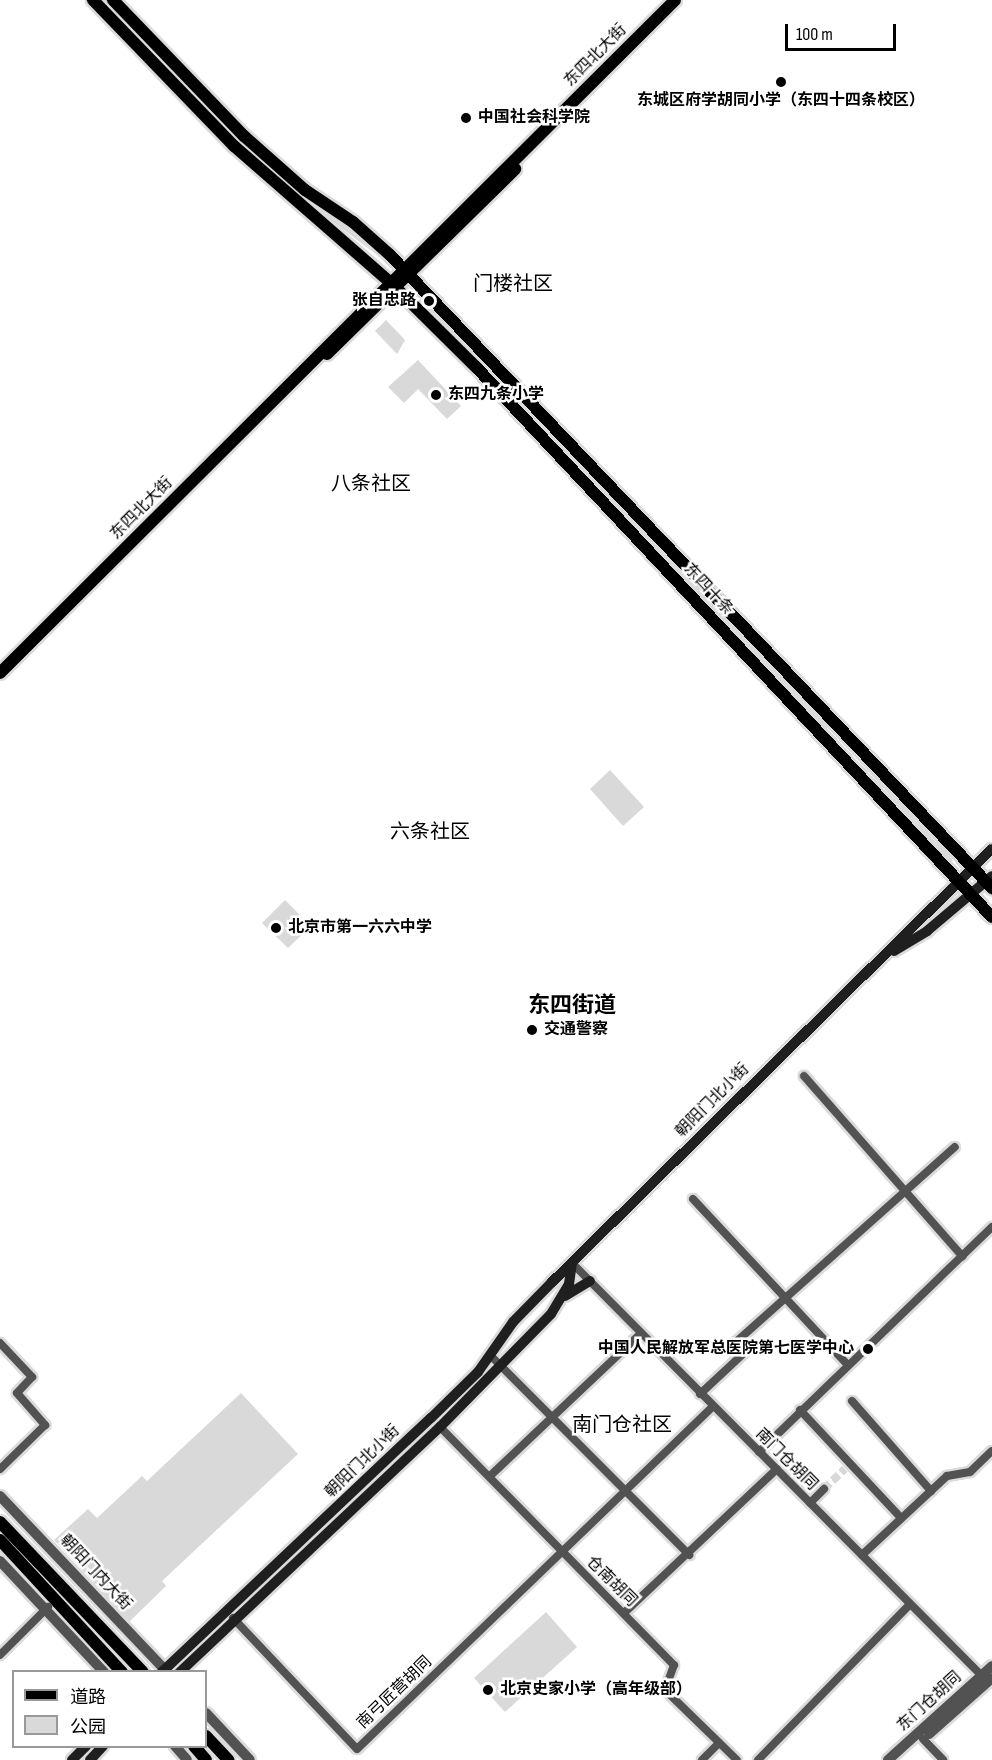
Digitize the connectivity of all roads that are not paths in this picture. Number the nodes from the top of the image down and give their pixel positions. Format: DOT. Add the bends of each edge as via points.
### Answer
graph roads {
  1 [pos="93,0"];
  2 [pos="113,0"];
  3 [pos="675,0"];
  4 [pos="407,273"];
  5 [pos="394,286"];
  6 [pos="0,673"];
  7 [pos="992,849"];
  8 [pos="974,867"];
  9 [pos="959,881"];
  10 [pos="990,882"];
  11 [pos="969,892"];
  12 [pos="992,917"];
  13 [pos="875,963"];
  14 [pos="804,1076"];
  15 [pos="955,1147"];
  16 [pos="904,1190"];
  17 [pos="693,1199"];
  18 [pos="992,1227"];
  19 [pos="962,1256"];
  20 [pos="572,1263"];
  21 [pos="590,1281"];
  22 [pos="785,1296"];
  23 [pos="562,1298"];
  24 [pos="641,1333"];
  25 [pos="0,1343"];
  26 [pos="491,1356"];
  27 [pos="847,1364"];
  28 [pos="502,1365"];
  29 [pos="700,1394"];
  30 [pos="852,1401"];
  31 [pos="713,1407"];
  32 [pos="800,1410"];
  33 [pos="553,1417"];
  34 [pos="440,1427"];
  35 [pos="992,1451"];
  36 [pos="759,1452"];
  37 [pos="0,1468"];
  38 [pos="777,1469"];
  39 [pos="490,1476"];
  40 [pos="624,1488"];
  41 [pos="824,1489"];
  42 [pos="931,1491"];
  43 [pos="0,1496"];
  44 [pos="810,1503"];
  45 [pos="901,1518"];
  46 [pos="0,1522"];
  47 [pos="561,1551"];
  48 [pos="2,1552"];
  49 [pos="689,1555"];
  50 [pos="862,1555"];
  51 [pos="55,1601"];
  52 [pos="909,1605"];
  53 [pos="45,1610"];
  54 [pos="624,1613"];
  55 [pos="231,1616"];
  56 [pos="0,1654"];
  57 [pos="103,1670"];
  58 [pos="121,1670"];
  59 [pos="143,1670"];
  60 [pos="163,1670"];
  61 [pos="165,1670"];
  62 [pos="181,1670"];
  63 [pos="990,1671"];
  64 [pos="207,1714"];
  65 [pos="207,1737"];
  66 [pos="923,1739"];
  67 [pos="719,1743"];
  68 [pos="84,1748"];
  69 [pos="101,1748"];
  70 [pos="176,1748"];
  71 [pos="196,1748"];
  72 [pos="72,1760"];
  73 [pos="90,1760"];
  74 [pos="187,1760"];
  75 [pos="206,1760"];
  76 [pos="228,1760"];
  77 [pos="250,1760"];
  78 [pos="702,1760"];
  79 [pos="737,1760"];
  80 [pos="758,1760"];
  81 [pos="888,1760"];
  82 [pos="899,1760"];
  83 [pos="943,1760"];
  1 -- 5 [label="main road" via="234,146"];
  2 -- 4 [label="main road" via="244,136 305,190 353,222"];
  3 -- 4 [label="main road, 东四北大街"];
  4 -- 5 [label="main road, 东四北大街"];
  4 -- 8 [label="main road, 东四十条"];
  5 -- 6 [label="main road, 东四北大街"];
  5 -- 9 [label="main road, 东四十条" via="476,367"];
  7 -- 8 [label="main road, 朝阳门北小街"];
  8 -- 9 [label="main road, 朝阳门北小街"];
  8 -- 10 [label="main road, 东四十条"];
  9 -- 11 [label="main road, 东四十条"];
  9 -- 13 [label="main road, 朝阳门北小街"];
  10 -- 11 [label="main road, 朝阳门北小街"];
  11 -- 12 [label="main road, 东四十条"];
  11 -- 13 [label="main road, 朝阳门北小街" via="927,931"];
  13 -- 20 [label="main road, 朝阳门北小街"];
  14 -- 16 [label="street"];
  15 -- 16 [label="street"];
  16 -- 19 [label="street"];
  16 -- 22 [label="street"];
  17 -- 22 [label="street"];
  18 -- 19 [label="street"];
  19 -- 27 [label="street"];
  20 -- 21 [label="street, 南门仓胡同"];
  20 -- 23 [label="main road, 朝阳门北小街"];
  20 -- 26 [label="main road, 朝阳门北小街" via="513,1322"];
  21 -- 23 [label="main road"];
  21 -- 24 [label="street, 南门仓胡同"];
  22 -- 27 [label="street"];
  22 -- 29 [label="street" via="736,1342 744,1353"];
  23 -- 28 [label="main road, 朝阳门北小街"];
  24 -- 29 [label="street, 南门仓胡同"];
  24 -- 33 [label="street"];
  25 -- 37 [label="street" via="32,1377 16,1393 45,1425"];
  26 -- 28 [label="street"];
  26 -- 55 [label="main road, 朝阳门北小街"];
  27 -- 32 [label="street"];
  28 -- 33 [label="street"];
  28 -- 34 [label="main road, 朝阳门北小街"];
  29 -- 31 [label="street, 南门仓胡同"];
  30 -- 42 [label="street"];
  31 -- 36 [label="street, 南门仓胡同"];
  31 -- 40 [label="street"];
  32 -- 36 [label="street"];
  32 -- 45 [label="street" via="847,1467"];
  33 -- 39 [label="street"];
  33 -- 40 [label="street"];
  34 -- 39 [label="street, 仓南胡同"];
  34 -- 55 [label="main road, 朝阳门北小街"];
  35 -- 42 [label="street" via="970,1472 948,1476"];
  36 -- 38 [label="street, 南门仓胡同"];
  38 -- 44 [label="street, 南门仓胡同"];
  38 -- 49 [label="street"];
  39 -- 47 [label="street, 仓南胡同"];
  40 -- 47 [label="street"];
  40 -- 49 [label="street"];
  41 -- 44 [label="street"];
  42 -- 45 [label="street"];
  43 -- 60 [label="street, 朝阳门内大街"];
  44 -- 50 [label="street, 南门仓胡同"];
  45 -- 50 [label="street"];
  46 -- 59 [label="main road, 朝阳门内大街"];
  47 -- 54 [label="street, 仓南胡同"];
  47 -- 55 [label="street, 南弓匠营胡同" via="357,1749"];
  48 -- 51 [label="main road"];
  48 -- 53 [label="street"];
  49 -- 54 [label="street"];
  50 -- 52 [label="street, 南门仓胡同"];
  51 -- 53 [label="street"];
  51 -- 58 [label="main road"];
  52 -- 63 [label="street, 南门仓胡同"];
  52 -- 80 [label="street"];
  53 -- 56 [label="street"];
  53 -- 57 [label="street"];
  54 -- 67 [label="street, 仓南胡同" via="674,1665 665,1690"];
  55 -- 61 [label="main road, 朝阳门北小街"];
  55 -- 62 [label="main road, 朝阳门北小街"];
  63 -- 66 [label="street, 东门仓胡同"];
  63 -- 81 [label="street, 东门仓胡同"];
  64 -- 77 [label="street"];
  65 -- 76 [label="main road"];
  66 -- 82 [label="street, 东门仓胡同"];
  66 -- 83 [label="street"];
  67 -- 78 [label="street"];
  67 -- 79 [label="street, 仓南胡同"];
  68 -- 72 [label="main road"];
  69 -- 73 [label="main road"];
  70 -- 74 [label="street"];
  71 -- 75 [label="main road"];
}
